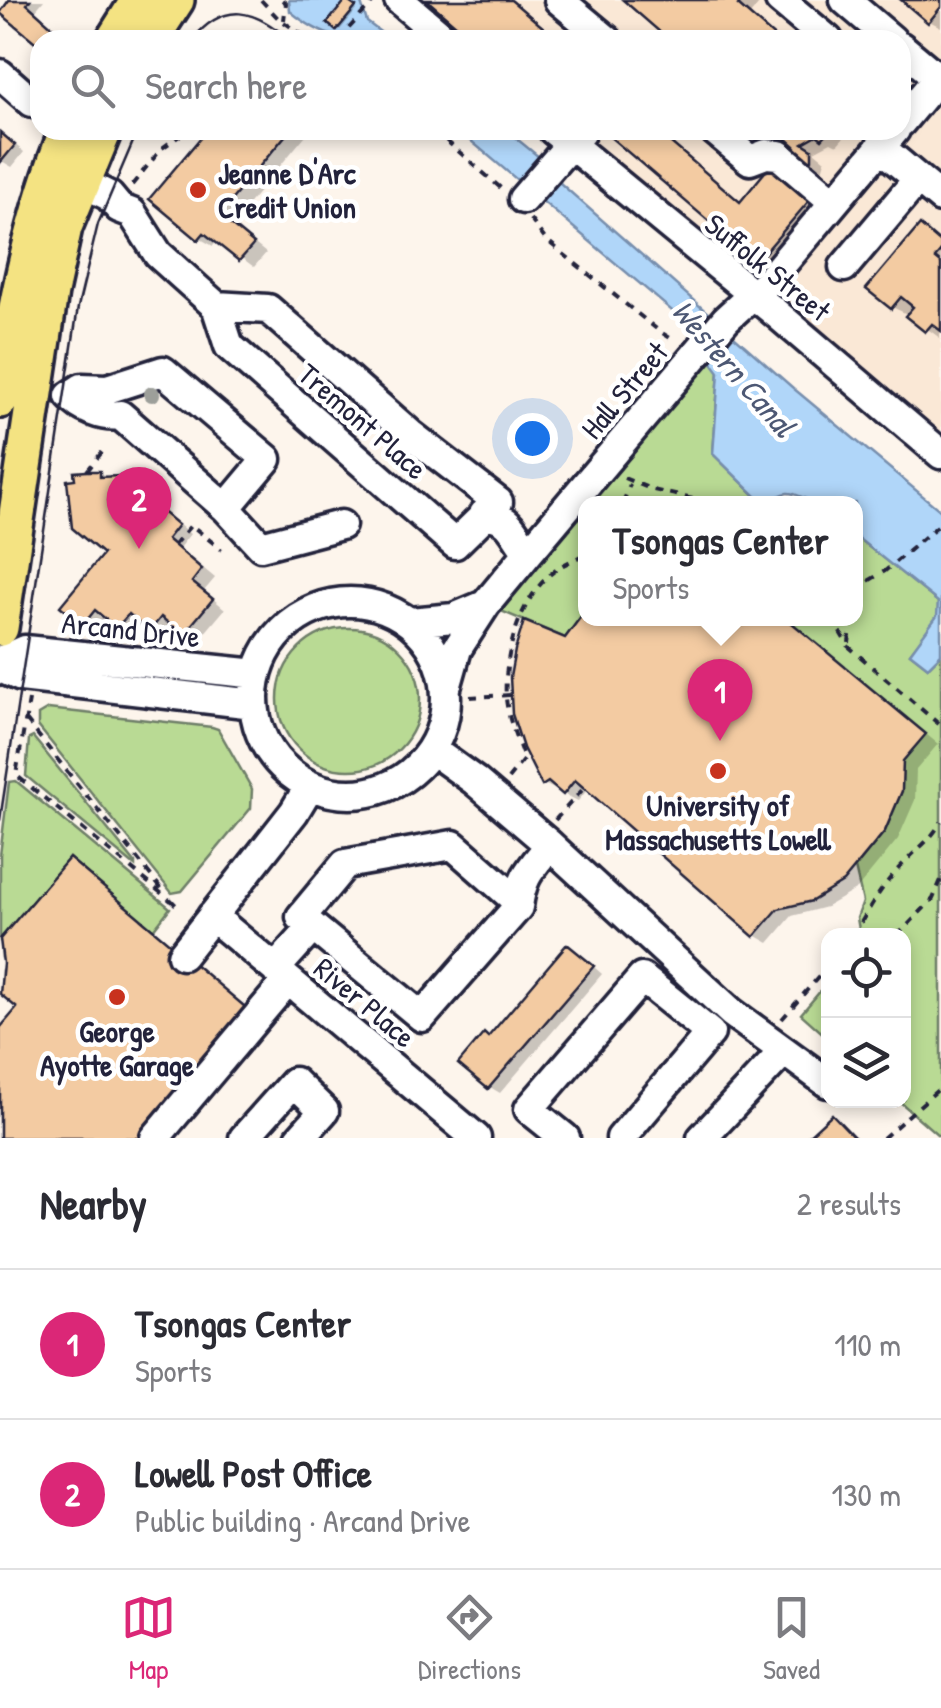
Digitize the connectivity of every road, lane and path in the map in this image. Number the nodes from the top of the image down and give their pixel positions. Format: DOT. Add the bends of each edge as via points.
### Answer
graph roads {
  1 [pos="139,0"];
  2 [pos="176,0"];
  3 [pos="261,0"];
  4 [pos="282,0"];
  5 [pos="375,0"];
  6 [pos="399,0"];
  7 [pos="559,0"];
  8 [pos="780,0"];
  9 [pos="844,0"];
  10 [pos="284,20"];
  11 [pos="120,30"];
  12 [pos="156,30"];
  13 [pos="297,30"];
  14 [pos="347,30"];
  15 [pos="434,30"];
  16 [pos="595,30"];
  17 [pos="816,30"];
  18 [pos="880,30"];
  19 [pos="911,55"];
  20 [pos="0,74"];
  21 [pos="939,76"];
  22 [pos="30,100"];
  23 [pos="911,107"];
  24 [pos="68,140"];
  25 [pos="96,140"];
  26 [pos="174,140"];
  27 [pos="446,140"];
  28 [pos="726,140"];
  29 [pos="884,140"];
  30 [pos="904,140"];
  31 [pos="565,141"];
  32 [pos="67,175"];
  33 [pos="918,179"];
  34 [pos="122,196"];
  35 [pos="941,198"];
  36 [pos="834,202"];
  37 [pos="520,203"];
  38 [pos="844,266"];
  39 [pos="752,294"];
  40 [pos="216,306"];
  41 [pos="695,356"];
  42 [pos="107,389"];
  43 [pos="27,392"];
  44 [pos="120,415"];
  45 [pos="102,452"];
  46 [pos="941,454"];
  47 [pos="87,472"];
  48 [pos="617,473"];
  49 [pos="630,483"];
  50 [pos="626,496"];
  51 [pos="680,496"];
  52 [pos="226,508"];
  53 [pos="484,514"];
  54 [pos="941,523"];
  55 [pos="342,524"];
  56 [pos="174,545"];
  57 [pos="524,546"];
  58 [pos="222,550"];
  59 [pos="578,558"];
  60 [pos="863,585"];
  61 [pos="486,604"];
  62 [pos="410,622"];
  63 [pos="837,626"];
  64 [pos="851,626"];
  65 [pos="0,628"];
  66 [pos="848,646"];
  67 [pos="0,664"];
  68 [pos="256,674"];
  69 [pos="458,692"];
  70 [pos="508,695"];
  71 [pos="30,696"];
  72 [pos="254,704"];
  73 [pos="26,720"];
  74 [pos="941,726"];
  75 [pos="432,750"];
  76 [pos="504,784"];
  77 [pos="309,786"];
  78 [pos="584,788"];
  79 [pos="941,822"];
  80 [pos="551,834"];
  81 [pos="941,880"];
  82 [pos="171,900"];
  83 [pos="518,902"];
  84 [pos="177,906"];
  85 [pos="212,916"];
  86 [pos="307,922"];
  87 [pos="859,928"];
  88 [pos="905,928"];
  89 [pos="182,954"];
  90 [pos="281,974"];
  91 [pos="821,976"];
  92 [pos="717,997"];
  93 [pos="696,1023"];
  94 [pos="773,1045"];
  95 [pos="821,1078"];
  96 [pos="941,1087"];
  97 [pos="156,1138"];
  98 [pos="244,1138"];
  99 [pos="300,1138"];
  100 [pos="476,1138"];
  101 [pos="565,1138"];
  102 [pos="621,1138"];
  103 [pos="702,1138"];
  104 [pos="883,1138"];
  1 -- 11 [label="main road"];
  2 -- 12 [label="main road"];
  3 -- 10 [label="path"];
  4 -- 10 [label="path"];
  5 -- 14 [label="path"];
  6 -- 15 [label="street"];
  7 -- 16 [label="street"];
  8 -- 17 [label="street"];
  9 -- 18 [label="street"];
  10 -- 13 [label="path"];
  19 -- 21 [label="street"];
  20 -- 22 [label="street"];
  21 -- 23 [label="street, Hall Street"];
  24 -- 32 [label="main road"];
  25 -- 32 [label="main road"];
  26 -- 34 [label="path"];
  27 -- 37 [label="path"];
  28 -- 36 [label="street" via="750,160 779,155"];
  29 -- 36 [label="street, Hall Street"];
  30 -- 33 [label="street"];
  31 -- 37 [label="street"];
  31 -- 39 [label="street, Suffolk Street"];
  32 -- 34 [label="street, Tremont Place"];
  32 -- 43 [label="main road" via="27,250"];
  33 -- 35 [label="street"];
  33 -- 38 [label="street"];
  34 -- 40 [label="street, Tremont Place" via="147,241"];
  36 -- 39 [label="street, Hall Street"];
  37 -- 41 [label="path" via="544,239"];
  39 -- 41 [label="street, Hall Street"];
  39 -- 46 [label="street, Suffolk Street"];
  40 -- 53 [label="street, Tremont Place" via="268,308 498,502"];
  40 -- 53 [label="street, Tremont Place" via="229,346 455,544"];
  41 -- 57 [label="street, Hall Street"];
  42 -- 43 [label="street"];
  42 -- 44 [label="street"];
  42 -- 52 [label="street" via="162,371 266,458"];
  43 -- 44 [label="street"];
  43 -- 65 [label="main road"];
  44 -- 52 [label="street"];
  45 -- 47 [label="path"];
  48 -- 49 [label="path"];
  49 -- 50 [label="path"];
  49 -- 51 [label="path"];
  52 -- 55 [label="street" via="261,546"];
  53 -- 57 [label="street" via="504,540"];
  54 -- 60 [label="path"];
  56 -- 58 [label="path" via="191,525"];
  57 -- 61 [label="street, Hall Street"];
  59 -- 70 [label="path" via="555,570 521,616 510,652"];
  61 -- 62 [label="street" via="454,618"];
  61 -- 69 [label="street, Hall Street" via="457,649"];
  62 -- 68 [label="street" via="366,603 319,607 279,633"];
  62 -- 69 [label="street"];
  63 -- 66 [label="path"];
  64 -- 66 [label="path"];
  66 -- 74 [label="path"];
  67 -- 68 [label="street, Arcand Drive" via="25,650"];
  67 -- 72 [label="street, Arcand Drive" via="21,677"];
  68 -- 72 [label="street"];
  69 -- 70 [label="path"];
  69 -- 75 [label="street"];
  70 -- 76 [label="path" via="524,759"];
  71 -- 73 [label="path"];
  72 -- 77 [label="street" via="271,752"];
  73 -- 82 [label="path"];
  73 -- 82 [label="path" via="16,775"];
  75 -- 77 [label="street" via="414,772 364,795"];
  75 -- 80 [label="street"];
  77 -- 85 [label="street"];
  78 -- 80 [label="path"];
  79 -- 87 [label="path" via="932,840 902,864"];
  80 -- 83 [label="street" via="520,882"];
  80 -- 92 [label="street"];
  81 -- 88 [label="path" via="933,899"];
  82 -- 84 [label="path"];
  83 -- 86 [label="street" via="453,845 345,864"];
  83 -- 86 [label="street" via="422,1018"];
  85 -- 89 [label="street"];
  85 -- 90 [label="street, River Place"];
  86 -- 90 [label="street"];
  90 -- 97 [label="street"];
  90 -- 100 [label="street, River Place"];
  91 -- 94 [label="path"];
  92 -- 93 [label="street"];
  92 -- 94 [label="street"];
  93 -- 101 [label="street" via="642,978 529,1109"];
  93 -- 102 [label="street" via="710,1034"];
  94 -- 95 [label="street"];
  94 -- 103 [label="street"];
  96 -- 104 [label="path"];
  98 -- 99 [label="street" via="294,1082 324,1111"];
}
